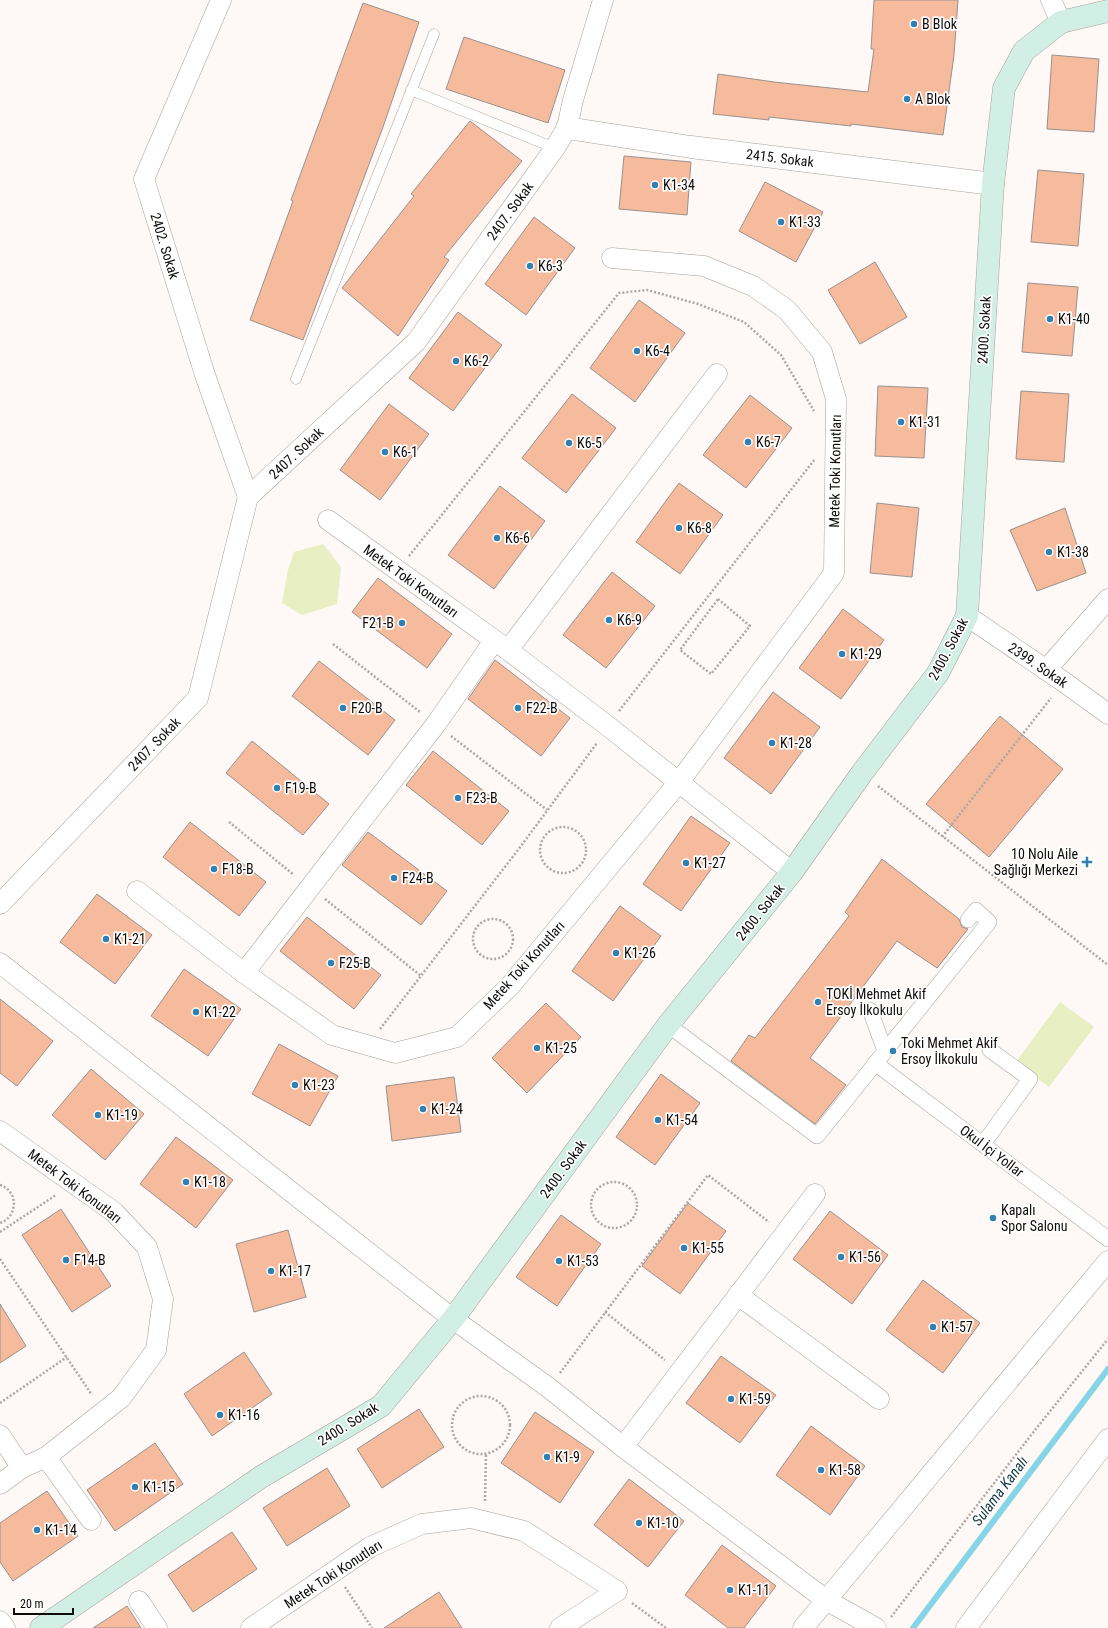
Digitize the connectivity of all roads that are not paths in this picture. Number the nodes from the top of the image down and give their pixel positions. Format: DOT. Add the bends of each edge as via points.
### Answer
graph roads {
  1 [pos="221,0"];
  2 [pos="603,0"];
  3 [pos="1051,0"];
  4 [pos="1108,11"];
  5 [pos="1062,22"];
  6 [pos="434,34"];
  7 [pos="411,90"];
  8 [pos="567,128"];
  9 [pos="555,148"];
  10 [pos="993,184"];
  11 [pos="612,258"];
  12 [pos="717,374"];
  13 [pos="296,379"];
  14 [pos="248,497"];
  15 [pos="328,520"];
  16 [pos="1108,599"];
  17 [pos="967,616"];
  18 [pos="501,645"];
  19 [pos="1046,670"];
  20 [pos="1108,714"];
  21 [pos="679,782"];
  22 [pos="792,872"];
  23 [pos="136,891"];
  24 [pos="0,904"];
  25 [pos="968,920"];
  26 [pos="0,963"];
  27 [pos="244,973"];
  28 [pos="870,1010"];
  29 [pos="668,1024"];
  30 [pos="990,1050"];
  31 [pos="885,1051"];
  32 [pos="875,1063"];
  33 [pos="0,1131"];
  34 [pos="983,1144"];
  35 [pos="815,1194"];
  36 [pos="1108,1239"];
  37 [pos="1108,1261"];
  38 [pos="738,1295"];
  39 [pos="453,1319"];
  40 [pos="878,1399"];
  41 [pos="0,1435"];
  42 [pos="1108,1438"];
  43 [pos="623,1447"];
  44 [pos="46,1457"];
  45 [pos="22,1468"];
  46 [pos="0,1484"];
  47 [pos="91,1520"];
  48 [pos="826,1600"];
  49 [pos="138,1601"];
  50 [pos="0,1621"];
  51 [pos="876,1626"];
  52 [pos="5,1628"];
  53 [pos="41,1628"];
  54 [pos="157,1628"];
  55 [pos="252,1628"];
  56 [pos="560,1628"];
  57 [pos="804,1628"];
  58 [pos="966,1628"];
  1 -- 14 [label="street, 2402. Sokak" via="144,179 205,375"];
  2 -- 8 [label="street, 2407. Sokak"];
  3 -- 5 [label="street"];
  4 -- 5 [label="main road, 2400. Sokak"];
  5 -- 10 [label="main road, 2400. Sokak" via="1024,51 1004,88"];
  6 -- 7 [label="lane"];
  7 -- 9 [label="lane"];
  7 -- 13 [label="lane"];
  8 -- 9 [label="street, 2407. Sokak"];
  8 -- 10 [label="street, 2415. Sokak" via="691,147"];
  9 -- 14 [label="street, 2407. Sokak" via="416,342"];
  10 -- 17 [label="main road, 2400. Sokak"];
  11 -- 21 [label="street, Metek Toki Konutları" via="704,266 753,286 787,310 822,352 836,399 834,574"];
  12 -- 18 [label="street"];
  14 -- 24 [label="street, 2407. Sokak" via="198,698"];
  15 -- 18 [label="street, Metek Toki Konutları"];
  16 -- 19 [label="street"];
  17 -- 19 [label="street, 2399. Sokak"];
  17 -- 22 [label="main road, 2400. Sokak" via="938,673 862,773"];
  18 -- 21 [label="street, Metek Toki Konutları"];
  18 -- 27 [label="street" via="436,724"];
  19 -- 20 [label="street, 2399. Sokak"];
  21 -- 22 [label="street, Metek Toki Konutları"];
  21 -- 27 [label="street, Metek Toki Konutları" via="510,986 457,1037 395,1053 332,1035"];
  22 -- 29 [label="main road, 2400. Sokak"];
  23 -- 27 [label="street, Metek Toki Konutları"];
  25 -- 31 [label="street" via="976,910 989,922"];
  26 -- 39 [label="street"];
  28 -- 31 [label="street"];
  29 -- 32 [label="street" via="817,1136"];
  29 -- 39 [label="main road, 2400. Sokak"];
  30 -- 34 [label="street" via="1030,1079"];
  31 -- 32 [label="street"];
  32 -- 34 [label="street, Okul İçi Yollar"];
  33 -- 44 [label="street, Metek Toki Konutları" via="114,1212 147,1248 163,1299 156,1350 121,1398"];
  34 -- 36 [label="street, Okul İçi Yollar"];
  35 -- 38 [label="street"];
  37 -- 48 [label="street"];
  38 -- 40 [label="street"];
  38 -- 43 [label="street"];
  39 -- 43 [label="street" via="549,1388"];
  39 -- 53 [label="main road, 2400. Sokak" via="381,1406 261,1477"];
  41 -- 45 [label="street"];
  42 -- 58 [label="street"];
  43 -- 48 [label="street"];
  44 -- 45 [label="street, Metek Toki Konutları"];
  44 -- 47 [label="street"];
  45 -- 46 [label="street, Metek Toki Konutları"];
  48 -- 51 [label="street"];
  48 -- 57 [label="street"];
  49 -- 54 [label="street"];
  50 -- 52 [label="street"];
  55 -- 56 [label="street, Metek Toki Konutları" via="370,1547 422,1524 472,1518 524,1532 617,1591"];
}
